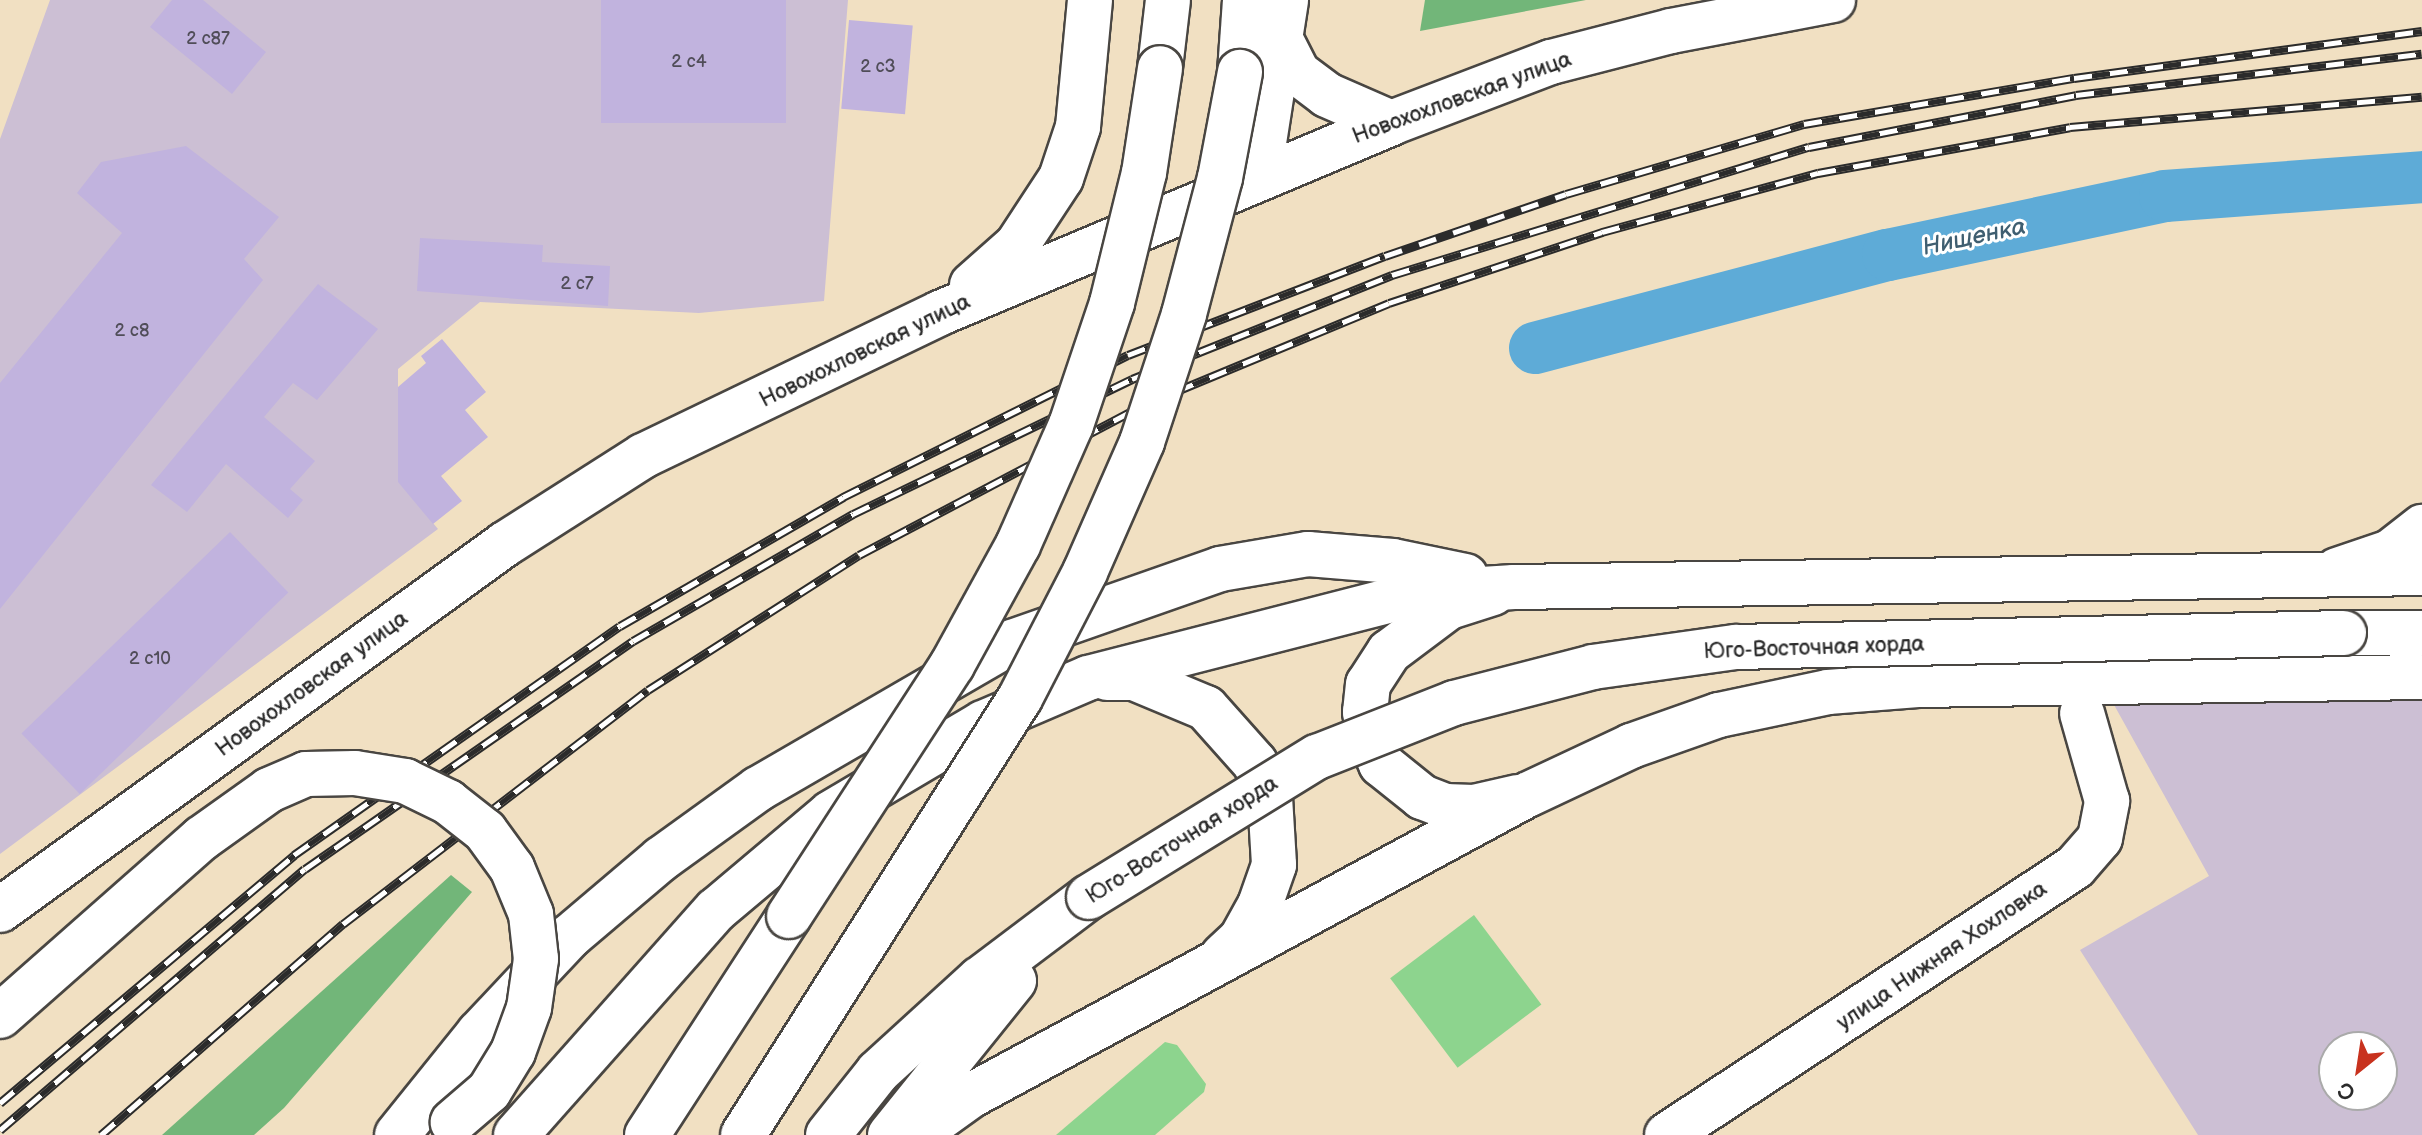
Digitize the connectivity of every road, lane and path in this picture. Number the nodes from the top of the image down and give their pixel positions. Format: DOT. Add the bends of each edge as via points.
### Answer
graph roads {
  1 [pos="1090,0"];
  2 [pos="1168,0"];
  3 [pos="1245,0"];
  4 [pos="1833,0"];
  5 [pos="1284,20"];
  6 [pos="1391,123"];
  7 [pos="1259,175"];
  8 [pos="940,313"];
  9 [pos="2422,527"];
  10 [pos="2422,573"];
  11 [pos="2319,574"];
  12 [pos="1514,587"];
  13 [pos="2422,633"];
  14 [pos="2422,677"];
  15 [pos="1088,678"];
  16 [pos="2082,713"];
  17 [pos="1527,795"];
  18 [pos="1089,897"];
  19 [pos="0,910"];
  20 [pos="1207,972"];
  21 [pos="0,1016"];
  22 [pos="589,1058"];
  23 [pos="397,1135"];
  24 [pos="436,1135"];
  25 [pos="516,1135"];
  26 [pos="551,1135"];
  27 [pos="647,1135"];
  28 [pos="743,1135"];
  29 [pos="828,1135"];
  30 [pos="890,1135"];
  31 [pos="916,1135"];
  32 [pos="1667,1135"];
  1 -- 8 [label="main road" via="1078,127 1061,178 1017,245"];
  2 -- 27 [label="main road, bridge" via="1144,173 1112,303 1071,425 1018,545 952,665"];
  3 -- 28 [label="main road, bridge" via="1240,72 1220,178 1184,314 1123,485 1020,698"];
  4 -- 6 [label="main road, Новохохловская улица" via="1671,31 1551,62"];
  5 -- 6 [label="main road" via="1298,73 1327,95"];
  5 -- 7 [label="main road"];
  6 -- 7 [label="main road, Новохохловская улица"];
  7 -- 8 [label="main road, Новохохловская улица"];
  8 -- 19 [label="main road, Новохохловская улица" via="643,456 505,544"];
  9 -- 11 [label="main road" via="2390,552"];
  10 -- 11 [label="main road"];
  11 -- 12 [label="main road"];
  12 -- 15 [label="main road" via="1418,593"];
  12 -- 17 [label="main road" via="1449,607 1389,652 1368,684 1365,712 1381,764 1422,797 1445,806 1474,807"];
  12 -- 23 [label="main road" via="1393,561 1308,554 1220,569 1012,642 758,789 661,859 569,937 479,1033"];
  13 -- 18 [label="main road, Юго-Восточная хорда, bridge" via="1736,647 1593,667 1454,703 1317,757"];
  14 -- 17 [label="main road" via="1918,685 1828,692 1704,720 1631,746"];
  15 -- 20 [label="main road" via="1134,678 1206,708 1248,753 1270,797 1274,865 1260,905 1242,938"];
  15 -- 22 [label="main road, bridge" via="983,723 831,813 716,910 660,968"];
  16 -- 32 [label="main road, улица Нижняя Хохловка" via="2107,801 2100,838 2075,867"];
  17 -- 20 [label="main road"];
  18 -- 29 [label="main road, Юго-Восточная хорда" via="980,979 878,1072"];
  18 -- 30 [label="main road" via="977,1022"];
  20 -- 31 [label="main road" via="970,1096"];
  21 -- 24 [label="main road, bridge" via="202,838 269,790 306,774 355,773 405,781 448,802 485,831 512,868 531,914 536,959 529,1008 513,1052 489,1091"];
  22 -- 25 [label="main road"];
  22 -- 26 [label="main road"];
}
